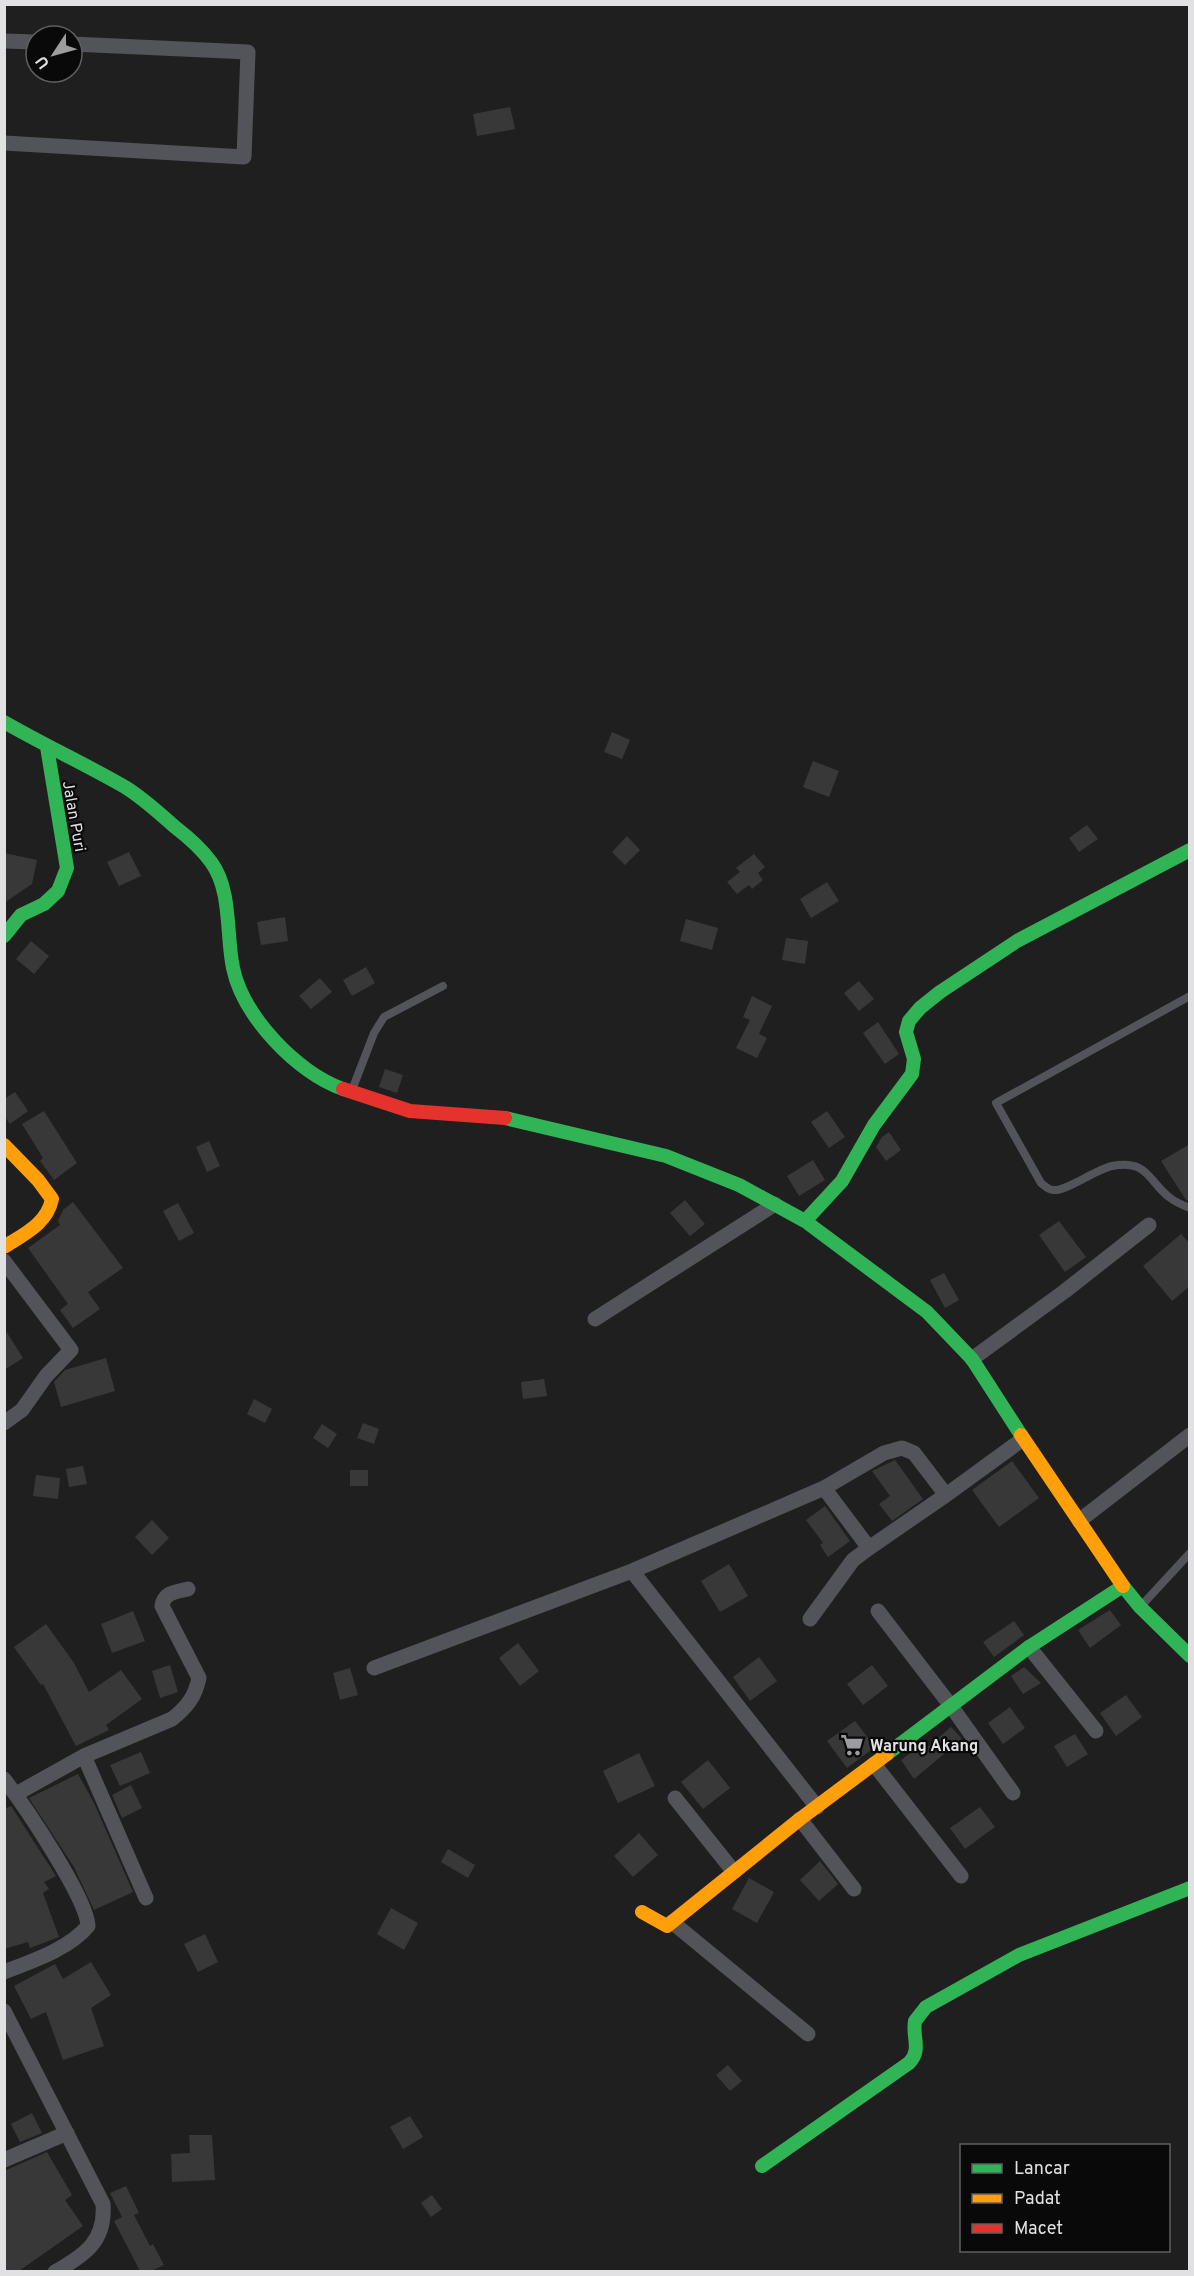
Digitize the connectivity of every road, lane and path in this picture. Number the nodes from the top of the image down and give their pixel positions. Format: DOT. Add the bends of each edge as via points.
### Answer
graph roads {
  1 [pos="4,40"];
  2 [pos="24,41"];
  3 [pos="84,45"];
  4 [pos="4,143"];
  5 [pos="4,722"];
  6 [pos="46,747"];
  7 [pos="1190,850"];
  8 [pos="4,936"];
  9 [pos="443,986"];
  10 [pos="1190,996"];
  11 [pos="352,1092"];
  12 [pos="4,1145"];
  13 [pos="775,1204"];
  14 [pos="1190,1208"];
  15 [pos="805,1221"];
  16 [pos="1149,1226"];
  17 [pos="4,1247"];
  18 [pos="4,1261"];
  19 [pos="595,1319"];
  20 [pos="972,1359"];
  21 [pos="4,1422"];
  22 [pos="1190,1435"];
  23 [pos="1023,1439"];
  24 [pos="824,1488"];
  25 [pos="946,1495"];
  26 [pos="1079,1521"];
  27 [pos="869,1548"];
  28 [pos="1190,1553"];
  29 [pos="632,1571"];
  30 [pos="1123,1586"];
  31 [pos="188,1589"];
  32 [pos="1140,1607"];
  33 [pos="878,1611"];
  34 [pos="810,1619"];
  35 [pos="1029,1647"];
  36 [pos="1190,1656"];
  37 [pos="374,1668"];
  38 [pos="951,1706"];
  39 [pos="1096,1731"];
  40 [pos="84,1756"];
  41 [pos="874,1764"];
  42 [pos="4,1779"];
  43 [pos="1013,1793"];
  44 [pos="16,1794"];
  45 [pos="675,1798"];
  46 [pos="817,1807"];
  47 [pos="800,1819"];
  48 [pos="734,1872"];
  49 [pos="961,1876"];
  50 [pos="1190,1888"];
  51 [pos="854,1889"];
  52 [pos="146,1898"];
  53 [pos="642,1912"];
  54 [pos="672,1922"];
  55 [pos="4,1972"];
  56 [pos="4,2011"];
  57 [pos="808,2034"];
  58 [pos="67,2133"];
  59 [pos="4,2160"];
  60 [pos="762,2166"];
  61 [pos="55,2271"];
  1 -- 2 [label="street"];
  3 -- 4 [label="street" via="248,52 244,157"];
  5 -- 6 [label="street"];
  6 -- 8 [label="street, Jalan Puri" via="67,868 58,891 44,904 21,915"];
  6 -- 11 [label="street" via="126,788 189,838 211,861 219,874 229,923 233,969 247,1003 266,1033 296,1061 329,1084"];
  7 -- 15 [label="street" via="1017,941 920,1008 906,1032 914,1059 912,1074 874,1125 842,1181"];
  9 -- 11 [label="lane" via="384,1017"];
  10 -- 14 [label="lane" via="996,1103 1041,1184 1048,1188 1062,1190 1094,1172 1114,1165 1128,1166 1149,1174 1167,1196"];
  11 -- 13 [label="street" via="410,1111 514,1119 634,1147 739,1185"];
  12 -- 17 [label="street" via="52,1199 49,1214 41,1222"];
  13 -- 15 [label="street"];
  13 -- 19 [label="street"];
  15 -- 20 [label="street" via="927,1312"];
  16 -- 20 [label="street"];
  18 -- 21 [label="street" via="71,1350 22,1410"];
  20 -- 23 [label="street"];
  22 -- 26 [label="street"];
  23 -- 25 [label="street"];
  23 -- 26 [label="street"];
  24 -- 25 [label="street" via="902,1448 914,1453"];
  24 -- 27 [label="street"];
  24 -- 29 [label="street"];
  25 -- 27 [label="street"];
  26 -- 30 [label="street"];
  27 -- 34 [label="street" via="853,1560"];
  28 -- 32 [label="lane"];
  29 -- 37 [label="street"];
  29 -- 46 [label="street"];
  30 -- 32 [label="street"];
  30 -- 35 [label="street"];
  31 -- 40 [label="street" via="168,1594 162,1606 199,1678 194,1697 172,1719"];
  32 -- 36 [label="street"];
  33 -- 38 [label="street"];
  35 -- 38 [label="street"];
  35 -- 39 [label="street"];
  38 -- 41 [label="street"];
  38 -- 43 [label="street"];
  40 -- 44 [label="street"];
  40 -- 52 [label="street"];
  41 -- 46 [label="street"];
  41 -- 49 [label="street"];
  42 -- 44 [label="street"];
  44 -- 55 [label="street" via="75,1892 88,1917 88,1926 79,1937"];
  45 -- 48 [label="street"];
  46 -- 47 [label="street"];
  47 -- 48 [label="street"];
  47 -- 51 [label="street"];
  48 -- 54 [label="street"];
  50 -- 60 [label="street" via="1019,1955 926,2007 914,2023 915,2056 905,2067"];
  53 -- 54 [label="street" via="667,1926"];
  54 -- 57 [label="street"];
  56 -- 58 [label="street"];
  58 -- 59 [label="street"];
  58 -- 61 [label="street" via="103,2205 104,2220 88,2250"];
}
